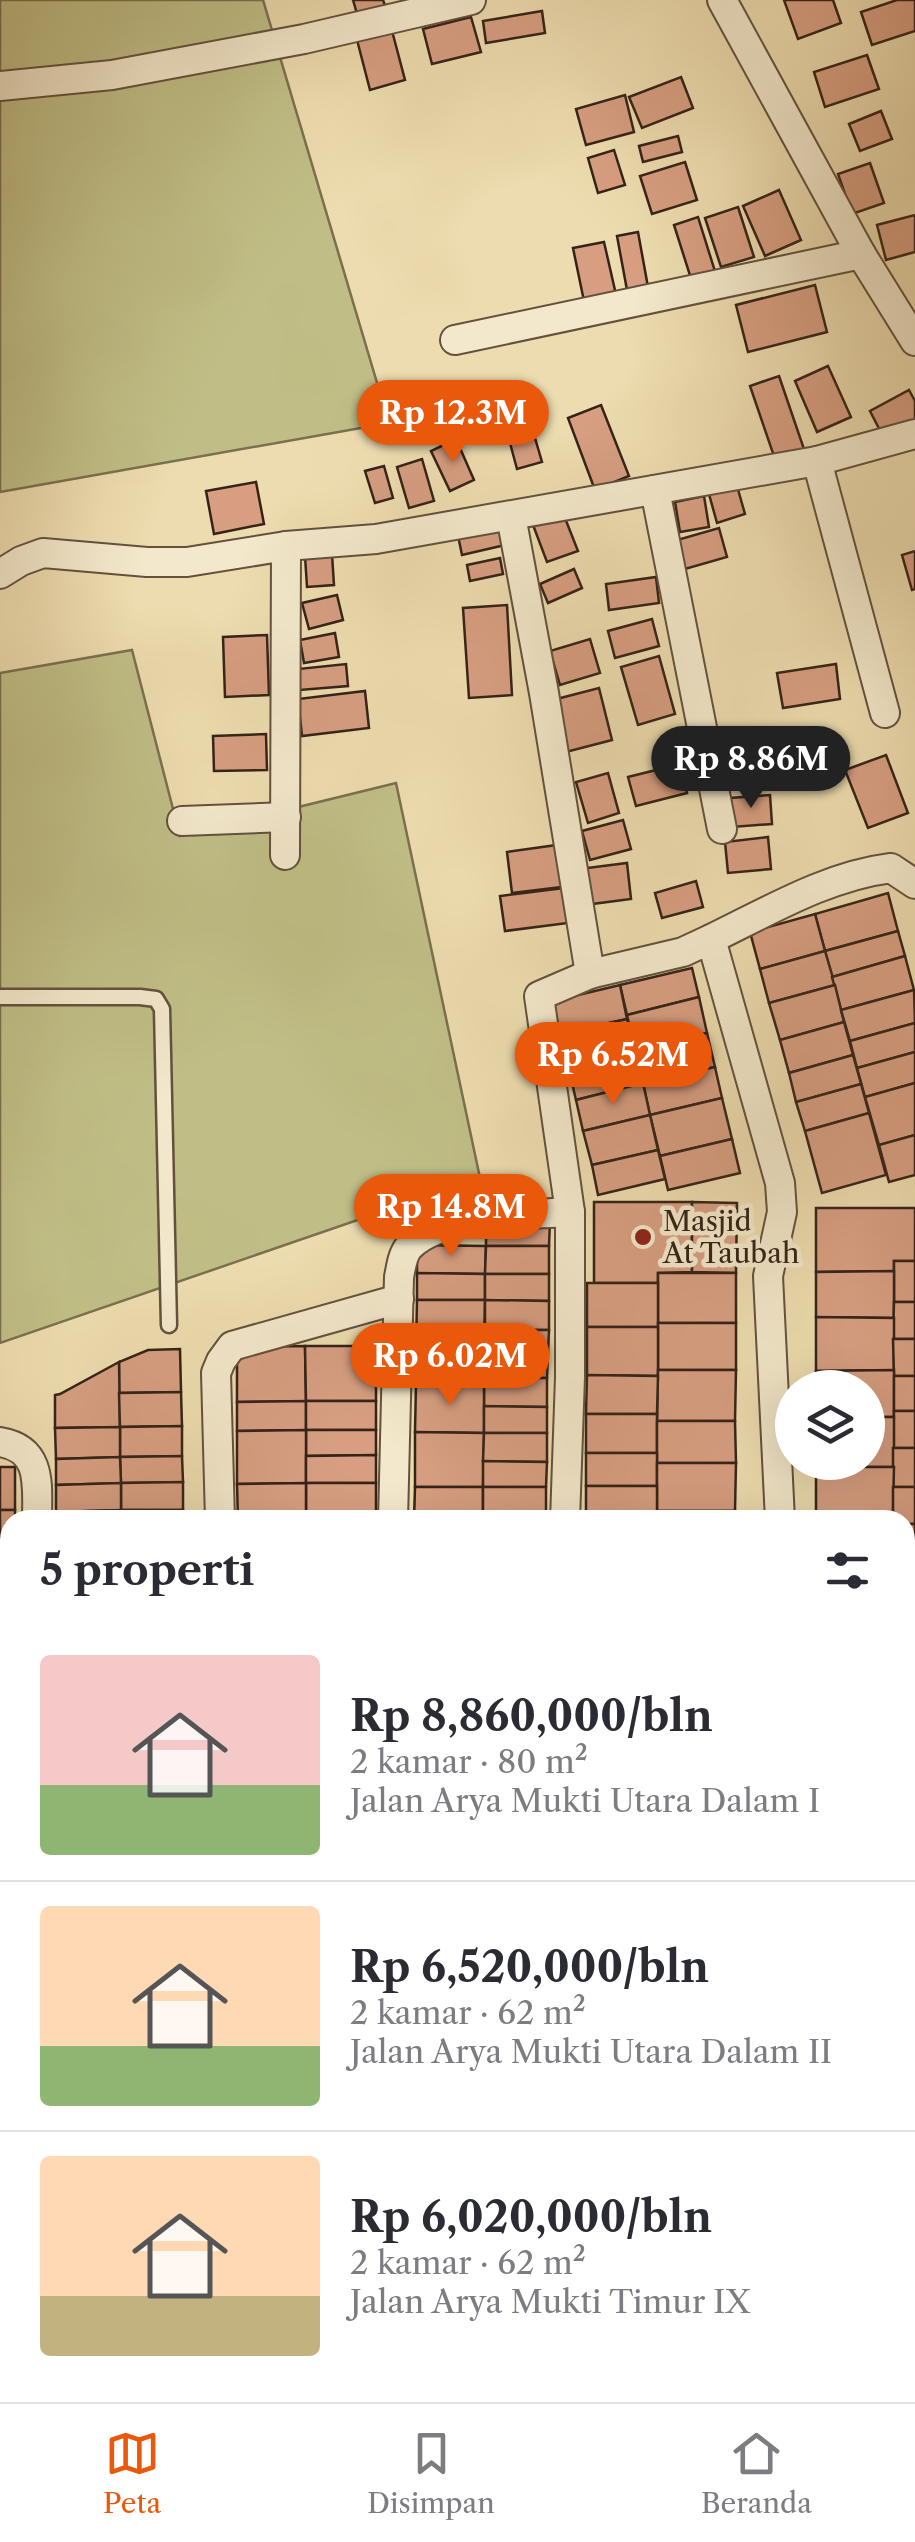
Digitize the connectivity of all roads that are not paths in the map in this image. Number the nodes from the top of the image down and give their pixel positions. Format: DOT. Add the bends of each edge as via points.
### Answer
graph roads {
  1 [pos="471,0"];
  2 [pos="722,0"];
  3 [pos="0,86"];
  4 [pos="860,254"];
  5 [pos="455,340"];
  6 [pos="915,341"];
  7 [pos="915,434"];
  8 [pos="817,460"];
  9 [pos="655,490"];
  10 [pos="511,516"];
  11 [pos="286,546"];
  12 [pos="0,574"];
  13 [pos="885,713"];
  14 [pos="286,817"];
  15 [pos="182,821"];
  16 [pos="722,829"];
  17 [pos="285,854"];
  18 [pos="915,884"];
  19 [pos="711,940"];
  20 [pos="590,974"];
  21 [pos="0,998"];
  22 [pos="570,1212"];
  23 [pos="398,1299"];
  24 [pos="169,1325"];
  25 [pos="0,1442"];
  26 [pos="37,1510"];
  27 [pos="220,1510"];
  28 [pos="393,1510"];
  29 [pos="565,1510"];
  30 [pos="780,1510"];
  1 -- 3 [label="street" via="112,75"];
  2 -- 4 [label="street"];
  4 -- 5 [label="street"];
  4 -- 6 [label="street"];
  7 -- 8 [label="street"];
  8 -- 9 [label="street"];
  8 -- 13 [label="street"];
  9 -- 10 [label="street"];
  9 -- 16 [label="street"];
  10 -- 11 [label="street"];
  10 -- 20 [label="street"];
  11 -- 12 [label="street" via="186,562 43,553"];
  11 -- 14 [label="street"];
  14 -- 15 [label="street"];
  14 -- 17 [label="street"];
  18 -- 19 [label="street" via="891,868 872,871 813,890"];
  19 -- 20 [label="street"];
  19 -- 30 [label="street" via="780,1184 782,1212 768,1276"];
  20 -- 22 [label="street" via="539,996"];
  21 -- 24 [label="lane" via="140,996 162,1008"];
  22 -- 23 [label="street" via="443,1228 409,1248"];
  22 -- 29 [label="street"];
  23 -- 27 [label="street" via="232,1346 216,1373"];
  23 -- 28 [label="street"];
  25 -- 26 [label="street" via="27,1455 37,1477"];
}
